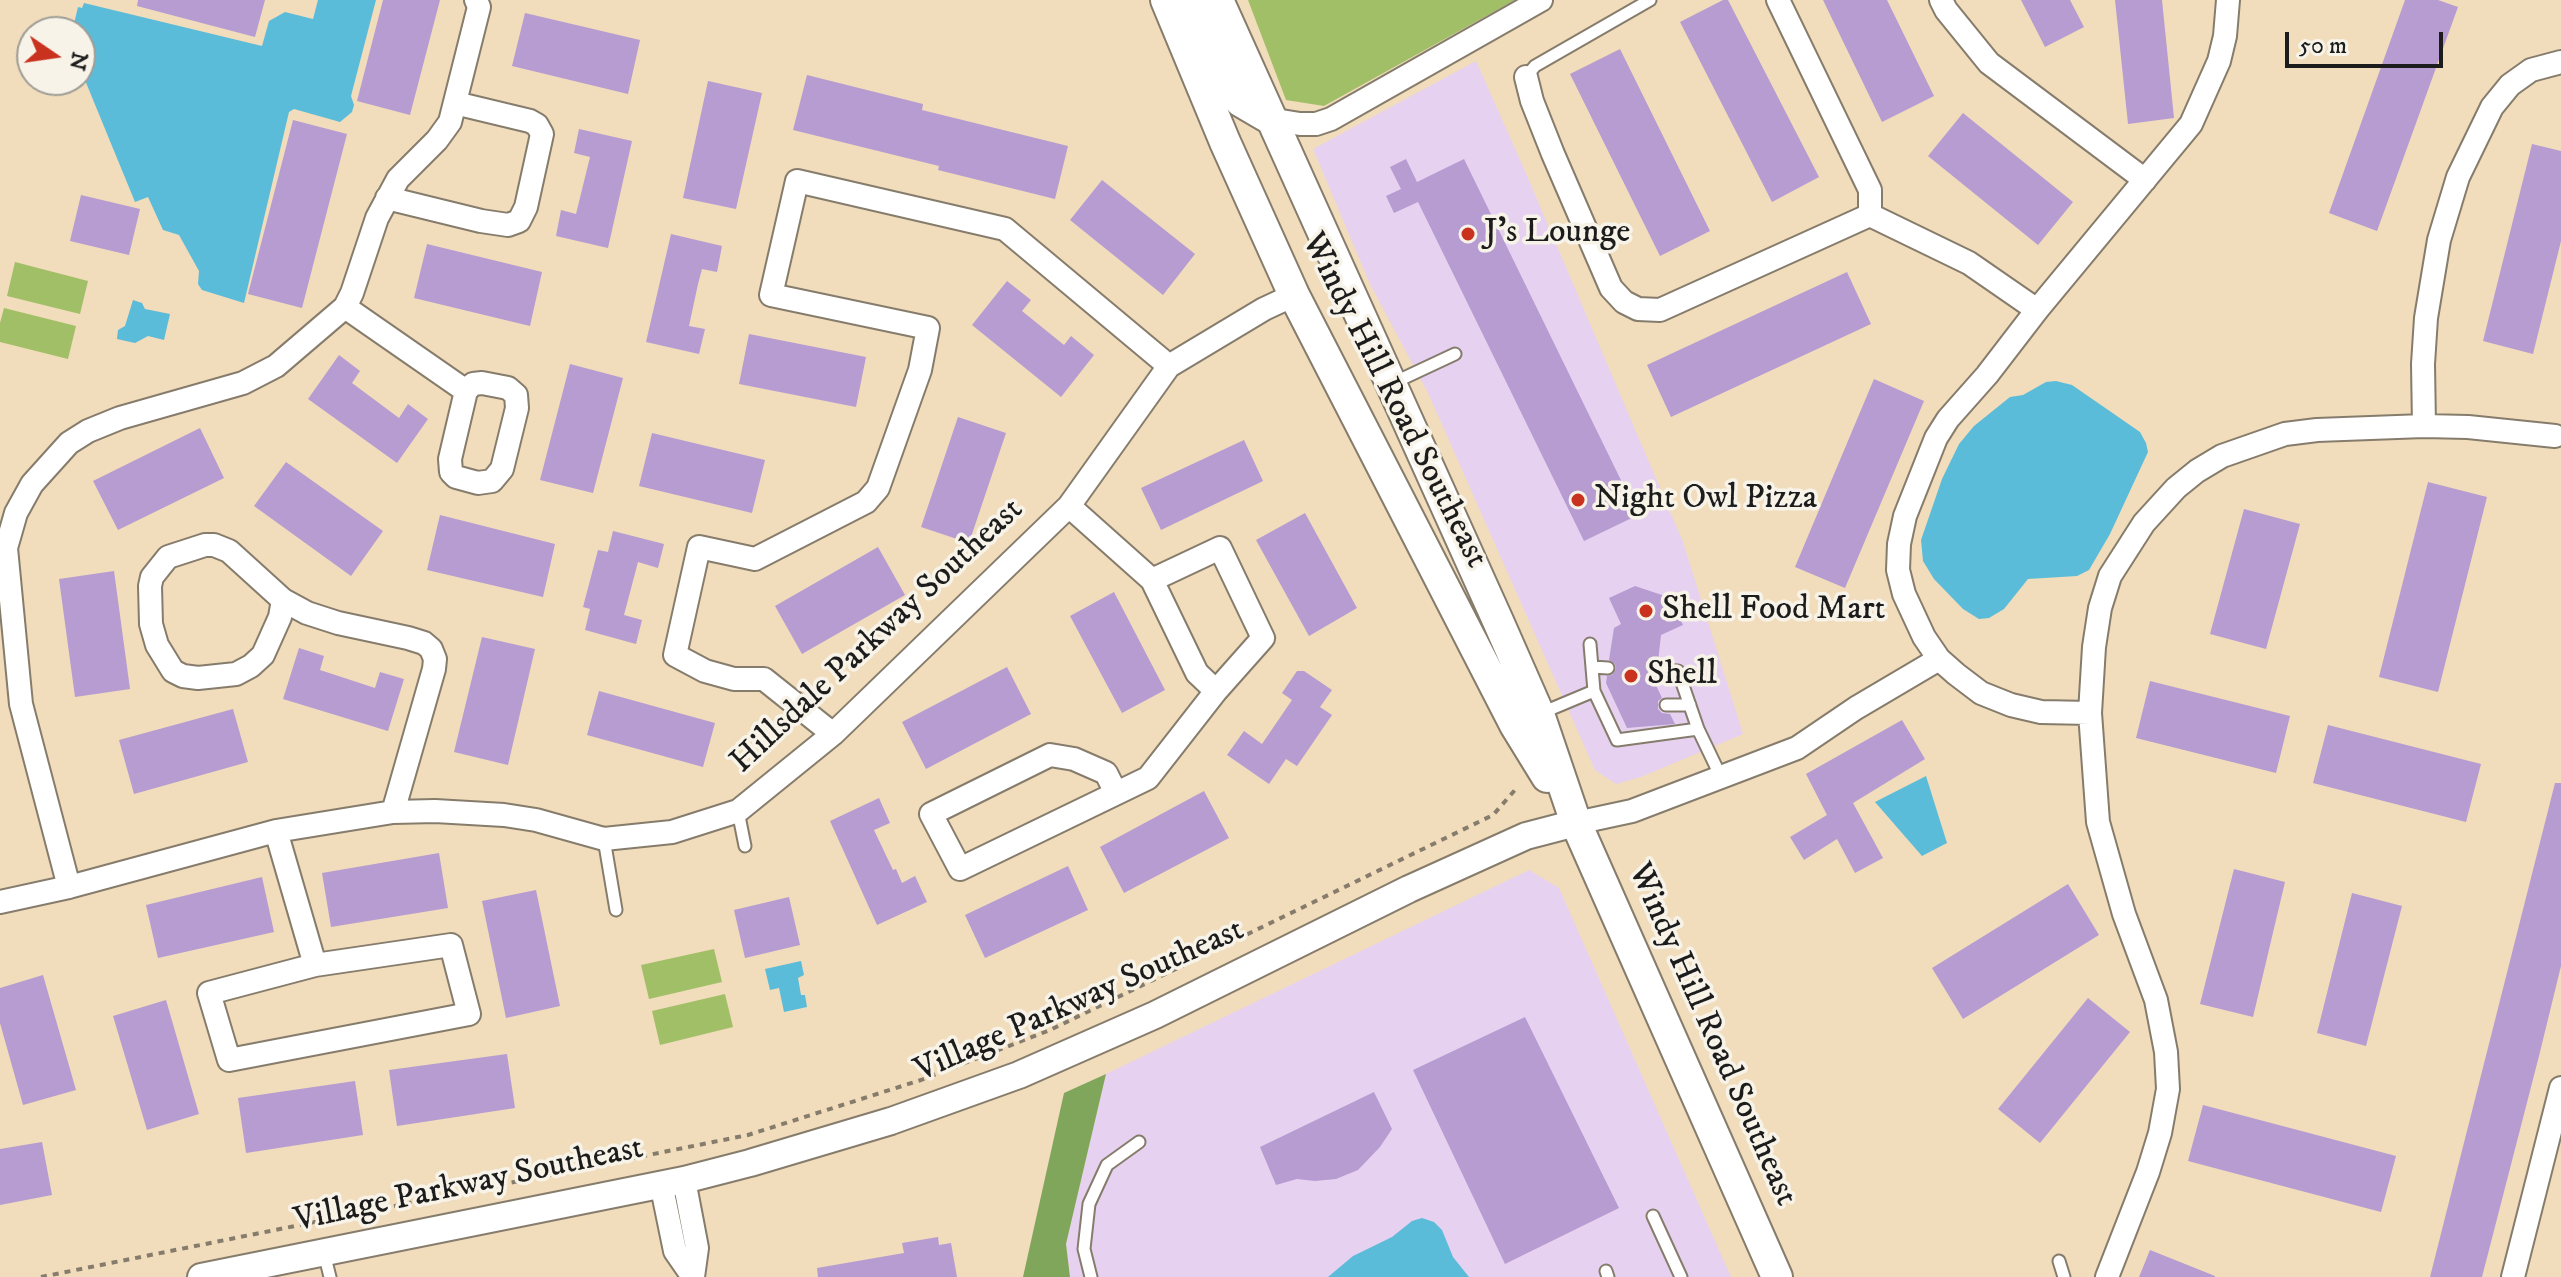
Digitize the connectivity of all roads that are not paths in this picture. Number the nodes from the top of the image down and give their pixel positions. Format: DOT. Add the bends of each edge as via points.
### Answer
graph roads {
  1 [pos="476,0"];
  2 [pos="1166,0"];
  3 [pos="1192,0"];
  4 [pos="1218,0"];
  5 [pos="1541,0"];
  6 [pos="1650,0"];
  7 [pos="1778,0"];
  8 [pos="1941,0"];
  9 [pos="2228,0"];
  10 [pos="2561,62"];
  11 [pos="1526,77"];
  12 [pos="455,103"];
  13 [pos="1269,119"];
  14 [pos="2145,180"];
  15 [pos="387,198"];
  16 [pos="1870,215"];
  17 [pos="1294,295"];
  18 [pos="345,307"];
  19 [pos="2037,310"];
  20 [pos="1455,354"];
  21 [pos="1169,366"];
  22 [pos="1391,385"];
  23 [pos="466,391"];
  24 [pos="2424,426"];
  25 [pos="2555,436"];
  26 [pos="1069,506"];
  27 [pos="1152,580"];
  28 [pos="283,600"];
  29 [pos="1590,644"];
  30 [pos="1939,659"];
  31 [pos="1592,667"];
  32 [pos="1608,668"];
  33 [pos="1657,670"];
  34 [pos="1216,691"];
  35 [pos="1594,691"];
  36 [pos="1666,705"];
  37 [pos="1690,705"];
  38 [pos="1618,708"];
  39 [pos="1602,709"];
  40 [pos="2090,713"];
  41 [pos="1539,714"];
  42 [pos="1698,729"];
  43 [pos="833,734"];
  44 [pos="1721,777"];
  45 [pos="1116,793"];
  46 [pos="738,811"];
  47 [pos="393,812"];
  48 [pos="1576,823"];
  49 [pos="276,831"];
  50 [pos="604,839"];
  51 [pos="745,846"];
  52 [pos="69,887"];
  53 [pos="0,902"];
  54 [pos="616,910"];
  55 [pos="315,965"];
  56 [pos="2561,1088"];
  57 [pos="1139,1142"];
  58 [pos="672,1181"];
  59 [pos="1653,1216"];
  60 [pos="2059,1261"];
  61 [pos="327,1265"];
  62 [pos="224,1274"];
  63 [pos="201,1277"];
  64 [pos="693,1277"];
  65 [pos="1091,1277"];
  66 [pos="1681,1277"];
  67 [pos="1777,1277"];
  68 [pos="2064,1277"];
  69 [pos="2107,1277"];
  70 [pos="2513,1277"];
  1 -- 12 [label="street" via="479,7"];
  2 -- 17 [label="main road, Windy Hill Road Southeast"];
  3 -- 13 [label="main road" via="1240,101"];
  4 -- 13 [label="main road, Windy Hill Road Southeast"];
  5 -- 13 [label="street" via="1331,119 1316,124"];
  6 -- 11 [label="lane" via="1535,66"];
  7 -- 16 [label="street" via="1870,190"];
  8 -- 14 [label="street" via="1989,63"];
  9 -- 14 [label="street" via="2225,36 2206,94 2191,124"];
  10 -- 24 [label="street" via="2531,70 2510,85 2492,107 2458,177 2439,240 2426,318"];
  11 -- 16 [label="street" via="1611,288 1638,309 1660,310"];
  12 -- 15 [label="street" via="444,133 398,179"];
  12 -- 15 [label="street" via="530,121 542,134 519,221 481,221"];
  13 -- 22 [label="main road, Windy Hill Road Southeast"];
  14 -- 19 [label="street"];
  15 -- 18 [label="street"];
  16 -- 19 [label="street" via="1969,263"];
  17 -- 21 [label="street, Hillsdale Parkway Southeast"];
  17 -- 48 [label="main road, Windy Hill Road Southeast" via="1515,725"];
  18 -- 23 [label="street"];
  18 -- 52 [label="street" via="276,366 243,383 88,431 69,443 32,484 16,513 6,548 21,704"];
  19 -- 30 [label="street" via="1948,419 1905,516 1898,570 1904,594"];
  20 -- 22 [label="lane"];
  21 -- 26 [label="street, Hillsdale Parkway Southeast"];
  21 -- 43 [label="street" via="1005,229 797,181 771,295 928,328 920,370 878,488 866,502 755,559 699,547 675,655 734,679 764,679"];
  22 -- 41 [label="main road, Windy Hill Road Southeast"];
  24 -- 25 [label="street"];
  24 -- 40 [label="street" via="2285,434 2222,456 2176,488 2144,523 2110,576 2094,647"];
  26 -- 27 [label="street"];
  26 -- 43 [label="street, Hillsdale Parkway Southeast"];
  27 -- 34 [label="street" via="1197,673"];
  27 -- 34 [label="street" via="1220,548 1263,638"];
  28 -- 28 [label="street" via="238,558 205,545 168,557 158,568 150,586 151,624 173,671 219,677 243,670 263,655"];
  28 -- 47 [label="street" via="327,620 408,638 431,649 434,669"];
  29 -- 31 [label="lane"];
  30 -- 40 [label="street" via="1981,693 2011,705"];
  30 -- 44 [label="street, Village Parkway Southeast" via="1797,748"];
  31 -- 32 [label="lane"];
  31 -- 35 [label="lane"];
  33 -- 37 [label="lane" via="1678,671"];
  34 -- 45 [label="street" via="1148,778"];
  35 -- 39 [label="lane"];
  35 -- 41 [label="lane"];
  36 -- 37 [label="lane"];
  37 -- 42 [label="lane"];
  38 -- 39 [label="lane"];
  39 -- 42 [label="lane" via="1617,740"];
  40 -- 69 [label="street" via="2098,822 2156,1000 2168,1089 2148,1172"];
  41 -- 48 [label="main road, Windy Hill Road Southeast"];
  42 -- 44 [label="lane"];
  43 -- 46 [label="street, Hillsdale Parkway Southeast"];
  44 -- 48 [label="street, Village Parkway Southeast" via="1632,811"];
  45 -- 45 [label="street" via="960,869 931,814 1050,755 1106,773"];
  46 -- 50 [label="street, Hillsdale Parkway Southeast" via="672,832"];
  46 -- 51 [label="lane"];
  47 -- 49 [label="street, Hillsdale Parkway Southeast"];
  47 -- 50 [label="street, Hillsdale Parkway Southeast" via="504,815"];
  48 -- 58 [label="street, Village Parkway Southeast" via="1526,836 1019,1075 891,1121"];
  48 -- 67 [label="main road, Windy Hill Road Southeast"];
  49 -- 52 [label="street, Hillsdale Parkway Southeast"];
  49 -- 55 [label="street"];
  50 -- 54 [label="lane"];
  52 -- 53 [label="street, Hillsdale Parkway Southeast"];
  55 -- 55 [label="street" via="451,945 469,1014 229,1060 209,993"];
  56 -- 70 [label="street"];
  57 -- 65 [label="lane" via="1107,1165 1089,1204 1084,1249"];
  58 -- 61 [label="street, Village Parkway Southeast"];
  58 -- 64 [label="street" via="697,1248"];
  59 -- 66 [label="lane"];
  60 -- 68 [label="lane"];
  61 -- 62 [label="street, Village Parkway Southeast"];
  62 -- 63 [label="street, Village Parkway Southeast"];
}
